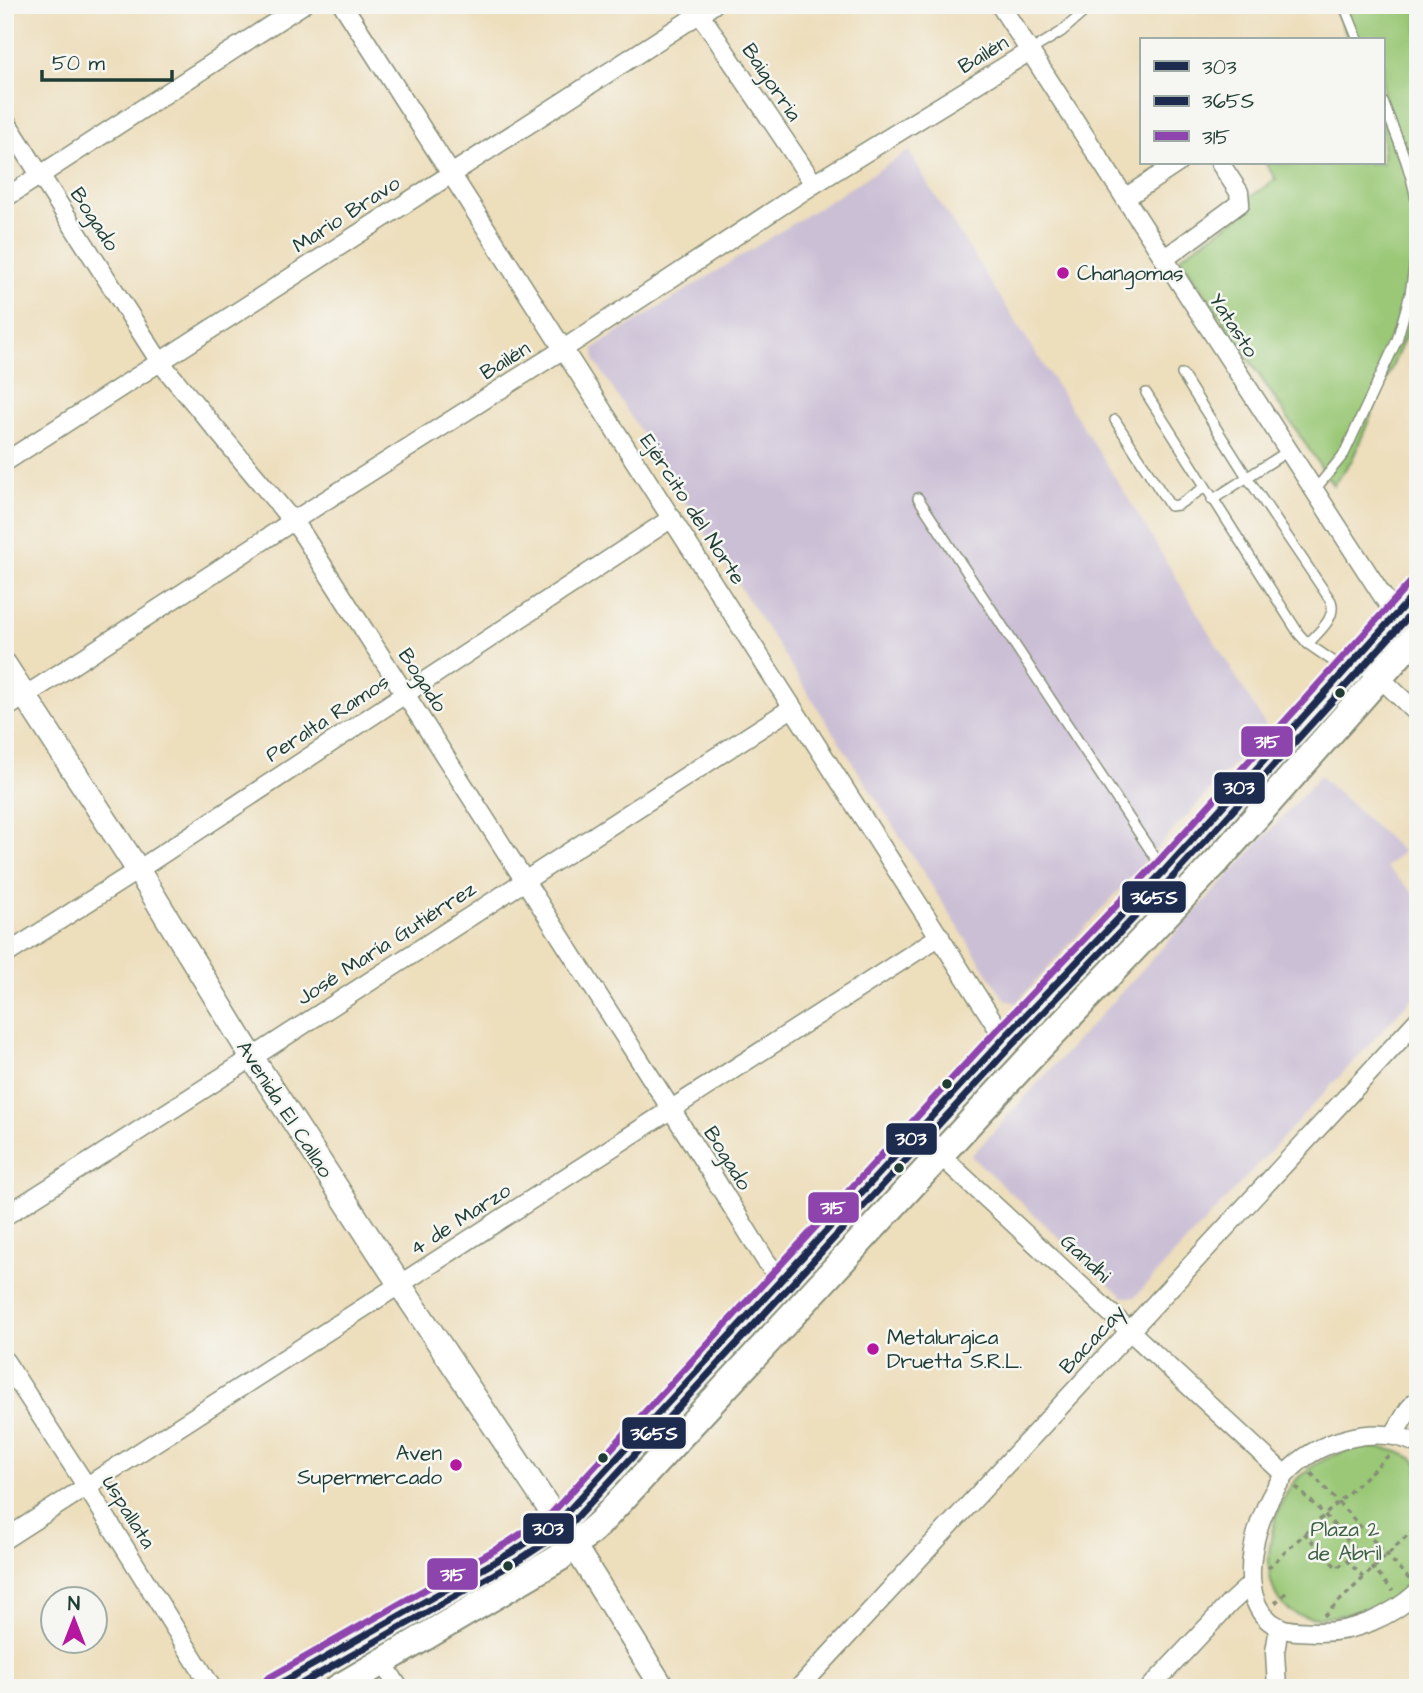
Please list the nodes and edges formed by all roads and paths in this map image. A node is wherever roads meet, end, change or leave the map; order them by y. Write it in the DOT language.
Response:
graph roads {
  1 [pos="302,5"];
  2 [pos="343,5"];
  3 [pos="1000,5"];
  4 [pos="1091,5"];
  5 [pos="1344,5"];
  6 [pos="702,8"];
  7 [pos="1357,38"];
  8 [pos="1030,51"];
  9 [pos="1384,104"];
  10 [pos="5,120"];
  11 [pos="1176,164"];
  12 [pos="1221,164"];
  13 [pos="450,174"];
  14 [pos="39,175"];
  15 [pos="814,184"];
  16 [pos="5,198"];
  17 [pos="1125,198"];
  18 [pos="1418,214"];
  19 [pos="1418,240"];
  20 [pos="1164,259"];
  21 [pos="562,350"];
  22 [pos="160,362"];
  23 [pos="1182,374"];
  24 [pos="1146,393"];
  25 [pos="1115,420"];
  26 [pos="1288,451"];
  27 [pos="5,462"];
  28 [pos="1247,477"];
  29 [pos="1205,488"];
  30 [pos="1314,491"];
  31 [pos="918,498"];
  32 [pos="1212,500"];
  33 [pos="672,518"];
  34 [pos="293,521"];
  35 [pos="1418,590"];
  36 [pos="1395,615"];
  37 [pos="1418,634"];
  38 [pos="1308,644"];
  39 [pos="1353,664"];
  40 [pos="5,665"];
  41 [pos="1378,677"];
  42 [pos="405,694"];
  43 [pos="26,696"];
  44 [pos="792,708"];
  45 [pos="5,709"];
  46 [pos="1418,714"];
  47 [pos="138,870"];
  48 [pos="1164,871"];
  49 [pos="523,880"];
  50 [pos="1187,892"];
  51 [pos="940,936"];
  52 [pos="5,955"];
  53 [pos="1418,1020"];
  54 [pos="1004,1038"];
  55 [pos="253,1059"];
  56 [pos="671,1109"];
  57 [pos="920,1130"];
  58 [pos="940,1155"];
  59 [pos="5,1216"];
  60 [pos="781,1280"];
  61 [pos="400,1285"];
  62 [pos="1131,1331"];
  63 [pos="5,1361"];
  64 [pos="1418,1399"];
  65 [pos="1406,1439"];
  66 [pos="1300,1461"];
  67 [pos="1285,1475"];
  68 [pos="87,1487"];
  69 [pos="1337,1502"];
  70 [pos="1324,1514"];
  71 [pos="558,1522"];
  72 [pos="1418,1525"];
  73 [pos="1304,1533"];
  74 [pos="5,1539"];
  75 [pos="575,1547"];
  76 [pos="1388,1556"];
  77 [pos="1374,1569"];
  78 [pos="1364,1578"];
  79 [pos="1251,1584"];
  80 [pos="1412,1597"];
  81 [pos="1279,1628"];
  82 [pos="1307,1632"];
  83 [pos="383,1663"];
  84 [pos="212,1688"];
  85 [pos="272,1688"];
  86 [pos="338,1688"];
  87 [pos="399,1688"];
  88 [pos="663,1688"];
  89 [pos="799,1688"];
  90 [pos="1150,1688"];
  91 [pos="1277,1688"];
  1 -- 14 [label="street"];
  2 -- 13 [label="street, Ejército del Norte"];
  3 -- 8 [label="street, Yatasto"];
  4 -- 8 [label="lane"];
  5 -- 7 [label="lane"];
  6 -- 13 [label="street, Mario Bravo"];
  6 -- 15 [label="street, Baigorria"];
  8 -- 15 [label="street, Bailén"];
  8 -- 17 [label="street, Yatasto"];
  9 -- 18 [label="lane"];
  10 -- 14 [label="street, Bogado"];
  11 -- 17 [label="street"];
  12 -- 20 [label="street"];
  13 -- 21 [label="street, Ejército del Norte"];
  13 -- 22 [label="street, Mario Bravo"];
  14 -- 16 [label="street"];
  14 -- 22 [label="street, Bogado"];
  15 -- 21 [label="street, Bailén"];
  17 -- 20 [label="street, Yatasto"];
  19 -- 30 [label="lane"];
  20 -- 26 [label="street, Yatasto"];
  21 -- 33 [label="street, Ejército del Norte"];
  21 -- 34 [label="street, Bailén"];
  22 -- 27 [label="street, Mario Bravo"];
  22 -- 34 [label="street, Bogado"];
  23 -- 28 [label="lane"];
  24 -- 29 [label="lane"];
  25 -- 29 [label="lane"];
  26 -- 28 [label="lane"];
  26 -- 30 [label="street, Yatasto"];
  28 -- 32 [label="lane"];
  28 -- 38 [label="lane"];
  29 -- 32 [label="lane"];
  30 -- 36 [label="street, Yatasto"];
  31 -- 48 [label="lane"];
  32 -- 38 [label="lane"];
  33 -- 42 [label="street, Peralta Ramos"];
  33 -- 44 [label="street, Ejército del Norte"];
  34 -- 42 [label="street, Bogado"];
  34 -- 43 [label="street, Bailén"];
  35 -- 36 [label="main road"];
  36 -- 39 [label="main road"];
  36 -- 41 [label="street"];
  37 -- 41 [label="main road"];
  38 -- 39 [label="lane"];
  39 -- 41 [label="street"];
  39 -- 48 [label="main road"];
  40 -- 43 [label="street, Avenida El Callao"];
  41 -- 46 [label="street"];
  41 -- 50 [label="main road"];
  42 -- 47 [label="street, Peralta Ramos"];
  42 -- 49 [label="street, Bogado"];
  43 -- 45 [label="street, Bailén"];
  43 -- 47 [label="street, Avenida El Callao"];
  44 -- 49 [label="street, José María Gutiérrez"];
  44 -- 51 [label="street, Ejército del Norte"];
  47 -- 52 [label="street, Peralta Ramos"];
  47 -- 55 [label="street, Avenida El Callao"];
  48 -- 50 [label="lane"];
  48 -- 54 [label="main road"];
  49 -- 55 [label="street, José María Gutiérrez"];
  49 -- 56 [label="street, Bogado"];
  50 -- 58 [label="main road"];
  51 -- 54 [label="street, Ejército del Norte"];
  51 -- 56 [label="street, 4 de Marzo"];
  53 -- 62 [label="street, Bacacay"];
  54 -- 57 [label="main road"];
  55 -- 59 [label="street, José María Gutiérrez"];
  55 -- 61 [label="street, Avenida El Callao"];
  56 -- 60 [label="street, Bogado"];
  56 -- 61 [label="street, 4 de Marzo"];
  57 -- 58 [label="street, Gandhi"];
  57 -- 60 [label="main road"];
  58 -- 62 [label="street, Gandhi"];
  58 -- 75 [label="main road"];
  60 -- 71 [label="main road"];
  61 -- 68 [label="street, 4 de Marzo"];
  61 -- 71 [label="street, Avenida El Callao"];
  62 -- 67 [label="street, Gandhi"];
  62 -- 89 [label="street, Bacacay"];
  63 -- 68 [label="street, Uspallata"];
  64 -- 65 [label="street"];
  65 -- 66 [label="street"];
  65 -- 69 [label="path"];
  66 -- 67 [label="street"];
  66 -- 69 [label="path"];
  67 -- 70 [label="path"];
  67 -- 79 [label="street"];
  68 -- 74 [label="street, 4 de Marzo"];
  68 -- 84 [label="street, Uspallata"];
  69 -- 70 [label="path"];
  69 -- 76 [label="path"];
  70 -- 73 [label="path"];
  70 -- 77 [label="path"];
  71 -- 75 [label="street, Avenida El Callao"];
  71 -- 85 [label="main road"];
  72 -- 76 [label="path"];
  73 -- 78 [label="path"];
  73 -- 79 [label="path"];
  75 -- 83 [label="main road"];
  75 -- 88 [label="street, Avenida El Callao"];
  76 -- 77 [label="path"];
  76 -- 80 [label="path"];
  77 -- 78 [label="path"];
  77 -- 80 [label="path"];
  78 -- 82 [label="path"];
  79 -- 81 [label="street"];
  79 -- 90 [label="street"];
  80 -- 82 [label="street"];
  81 -- 82 [label="street"];
  81 -- 91 [label="street"];
  83 -- 86 [label="main road"];
  83 -- 87 [label="street"];
}
